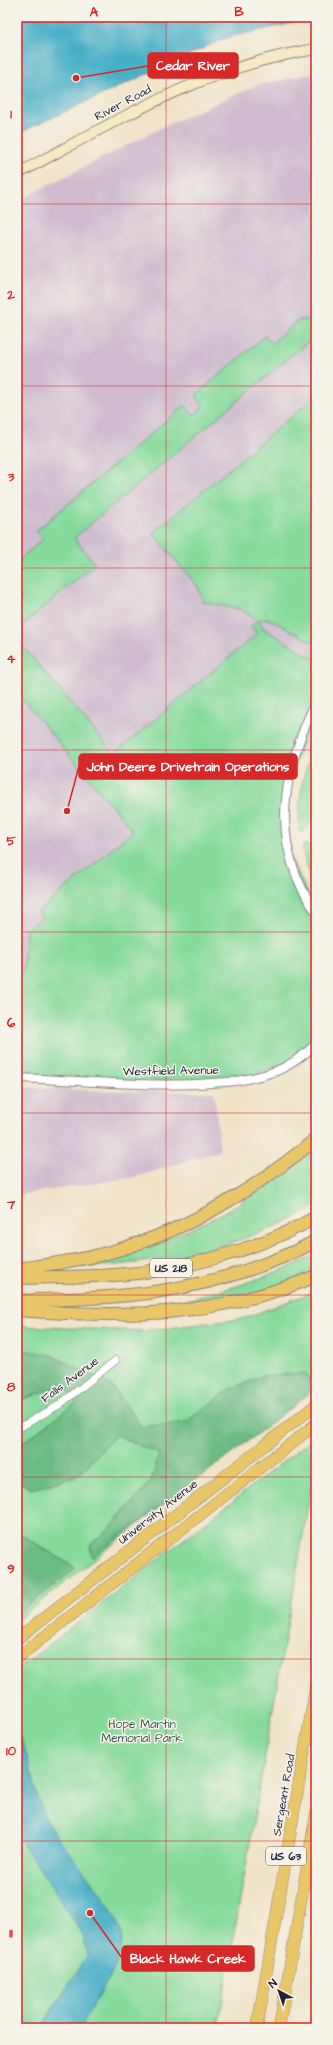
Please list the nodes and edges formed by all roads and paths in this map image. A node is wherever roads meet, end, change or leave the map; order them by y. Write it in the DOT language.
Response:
graph roads {
  1 [pos="316,49"];
  2 [pos="17,174"];
  3 [pos="316,701"];
  4 [pos="316,912"];
  5 [pos="316,1044"];
  6 [pos="17,1078"];
  7 [pos="316,1140"];
  8 [pos="316,1217"];
  9 [pos="316,1241"];
  10 [pos="17,1269"];
  11 [pos="316,1276"];
  12 [pos="17,1278"];
  13 [pos="17,1301"];
  14 [pos="17,1310"];
  15 [pos="116,1360"];
  16 [pos="316,1405"];
  17 [pos="316,1424"];
  18 [pos="17,1429"];
  19 [pos="17,1639"];
  20 [pos="17,1658"];
  21 [pos="316,1684"];
  22 [pos="316,1814"];
  23 [pos="257,2028"];
  24 [pos="280,2028"];
  1 -- 2 [label="main road, River Road"];
  3 -- 4 [label="street"];
  5 -- 6 [label="street, Westfield Avenue"];
  7 -- 10 [label="highway"];
  8 -- 12 [label="highway, US 218"];
  9 -- 13 [label="highway, US 218"];
  11 -- 14 [label="highway"];
  15 -- 18 [label="street, Falls Avenue"];
  16 -- 19 [label="main road, University Avenue"];
  17 -- 20 [label="main road"];
  21 -- 23 [label="main road, Sergeant Road / US 63"];
  22 -- 24 [label="main road, US 63"];
}
